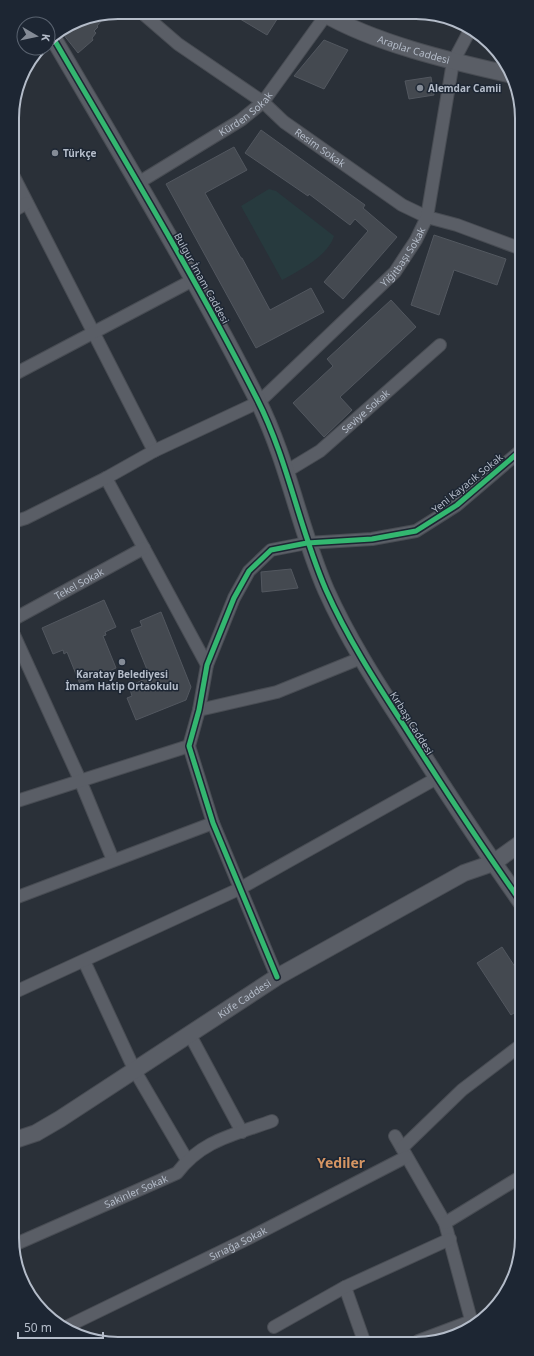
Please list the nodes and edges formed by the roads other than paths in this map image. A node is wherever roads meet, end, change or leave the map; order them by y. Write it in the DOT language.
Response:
graph roads {
  1 [pos="148,19"];
  2 [pos="321,19"];
  3 [pos="335,19"];
  4 [pos="468,34"];
  5 [pos="56,43"];
  6 [pos="453,62"];
  7 [pos="505,73"];
  8 [pos="263,102"];
  9 [pos="138,183"];
  10 [pos="19,187"];
  11 [pos="27,203"];
  12 [pos="19,207"];
  13 [pos="427,217"];
  14 [pos="515,247"];
  15 [pos="193,280"];
  16 [pos="93,332"];
  17 [pos="440,345"];
  18 [pos="19,372"];
  19 [pos="259,402"];
  20 [pos="154,452"];
  21 [pos="515,456"];
  22 [pos="287,471"];
  23 [pos="106,478"];
  24 [pos="19,520"];
  25 [pos="307,543"];
  26 [pos="144,548"];
  27 [pos="19,616"];
  28 [pos="19,646"];
  29 [pos="361,658"];
  30 [pos="207,665"];
  31 [pos="199,710"];
  32 [pos="189,746"];
  33 [pos="437,778"];
  34 [pos="80,780"];
  35 [pos="19,800"];
  36 [pos="213,823"];
  37 [pos="515,847"];
  38 [pos="113,860"];
  39 [pos="493,863"];
  40 [pos="239,889"];
  41 [pos="515,894"];
  42 [pos="19,896"];
  43 [pos="84,961"];
  44 [pos="277,977"];
  45 [pos="19,990"];
  46 [pos="190,1035"];
  47 [pos="515,1050"];
  48 [pos="135,1071"];
  49 [pos="272,1121"];
  50 [pos="242,1132"];
  51 [pos="395,1136"];
  52 [pos="19,1139"];
  53 [pos="404,1153"];
  54 [pos="187,1160"];
  55 [pos="515,1180"];
  56 [pos="445,1223"];
  57 [pos="450,1239"];
  58 [pos="19,1243"];
  59 [pos="345,1287"];
  60 [pos="471,1320"];
  61 [pos="71,1325"];
  62 [pos="274,1327"];
  63 [pos="363,1337"];
  1 -- 8 [label="street, Resim Sokak"];
  2 -- 8 [label="street, Kürden Sokak"];
  3 -- 6 [label="street, Araplar Caddesi"];
  4 -- 6 [label="street, Yiğitbaşı Sokak"];
  5 -- 9 [label="street, Bulgur İmam Caddesi"];
  6 -- 7 [label="street, Araplar Caddesi"];
  6 -- 13 [label="street, Yiğitbaşı Sokak"];
  8 -- 9 [label="street, Kürden Sokak"];
  8 -- 13 [label="street, Resim Sokak"];
  9 -- 15 [label="street, Bulgur İmam Caddesi"];
  10 -- 11 [label="street"];
  11 -- 12 [label="street"];
  11 -- 16 [label="street"];
  13 -- 14 [label="street, Resim Sokak"];
  13 -- 19 [label="street, Yiğitbaşı Sokak"];
  15 -- 16 [label="street"];
  15 -- 19 [label="street, Bulgur İmam Caddesi"];
  16 -- 18 [label="street"];
  16 -- 20 [label="street"];
  17 -- 22 [label="street, Seviye Sokak"];
  19 -- 20 [label="street, Yiğitbaşı Sokak"];
  19 -- 22 [label="street, Bulgur İmam Caddesi"];
  20 -- 23 [label="street, Yiğitbaşı Sokak"];
  21 -- 25 [label="street, Yeni Kayacık Sokak"];
  22 -- 25 [label="street, Bulgur İmam Caddesi"];
  23 -- 24 [label="street, Yiğitbaşı Sokak"];
  23 -- 26 [label="street"];
  25 -- 29 [label="street, Kırbaşı Caddesi"];
  25 -- 30 [label="street, Yeni Kayacık Sokak"];
  26 -- 27 [label="street, Tekel Sokak"];
  26 -- 30 [label="street"];
  28 -- 34 [label="street"];
  29 -- 31 [label="street"];
  29 -- 33 [label="street, Kırbaşı Caddesi"];
  30 -- 31 [label="street, Yeni Kayacık Sokak"];
  31 -- 32 [label="street, Yeni Kayacık Sokak"];
  32 -- 34 [label="street"];
  32 -- 36 [label="street"];
  33 -- 39 [label="street, Kırbaşı Caddesi"];
  33 -- 40 [label="street"];
  34 -- 35 [label="street"];
  34 -- 38 [label="street"];
  36 -- 38 [label="street"];
  36 -- 40 [label="street"];
  37 -- 39 [label="street, Küfe Caddesi"];
  38 -- 42 [label="street"];
  39 -- 41 [label="street, Kırbaşı Caddesi"];
  39 -- 44 [label="street, Küfe Caddesi"];
  40 -- 43 [label="street"];
  40 -- 44 [label="street"];
  43 -- 45 [label="street"];
  43 -- 48 [label="street"];
  44 -- 46 [label="street, Küfe Caddesi"];
  46 -- 48 [label="street, Küfe Caddesi"];
  46 -- 50 [label="street"];
  47 -- 53 [label="street, Sırıağa Sokak"];
  48 -- 52 [label="street, Küfe Caddesi"];
  48 -- 54 [label="street"];
  49 -- 50 [label="street, Sakinler Sokak"];
  50 -- 54 [label="street, Sakinler Sokak"];
  51 -- 53 [label="street"];
  53 -- 56 [label="street"];
  53 -- 61 [label="street, Sırıağa Sokak"];
  54 -- 58 [label="street, Sakinler Sokak"];
  55 -- 56 [label="street"];
  56 -- 57 [label="street"];
  57 -- 59 [label="street"];
  57 -- 60 [label="street"];
  59 -- 62 [label="street"];
  59 -- 63 [label="street"];
}
